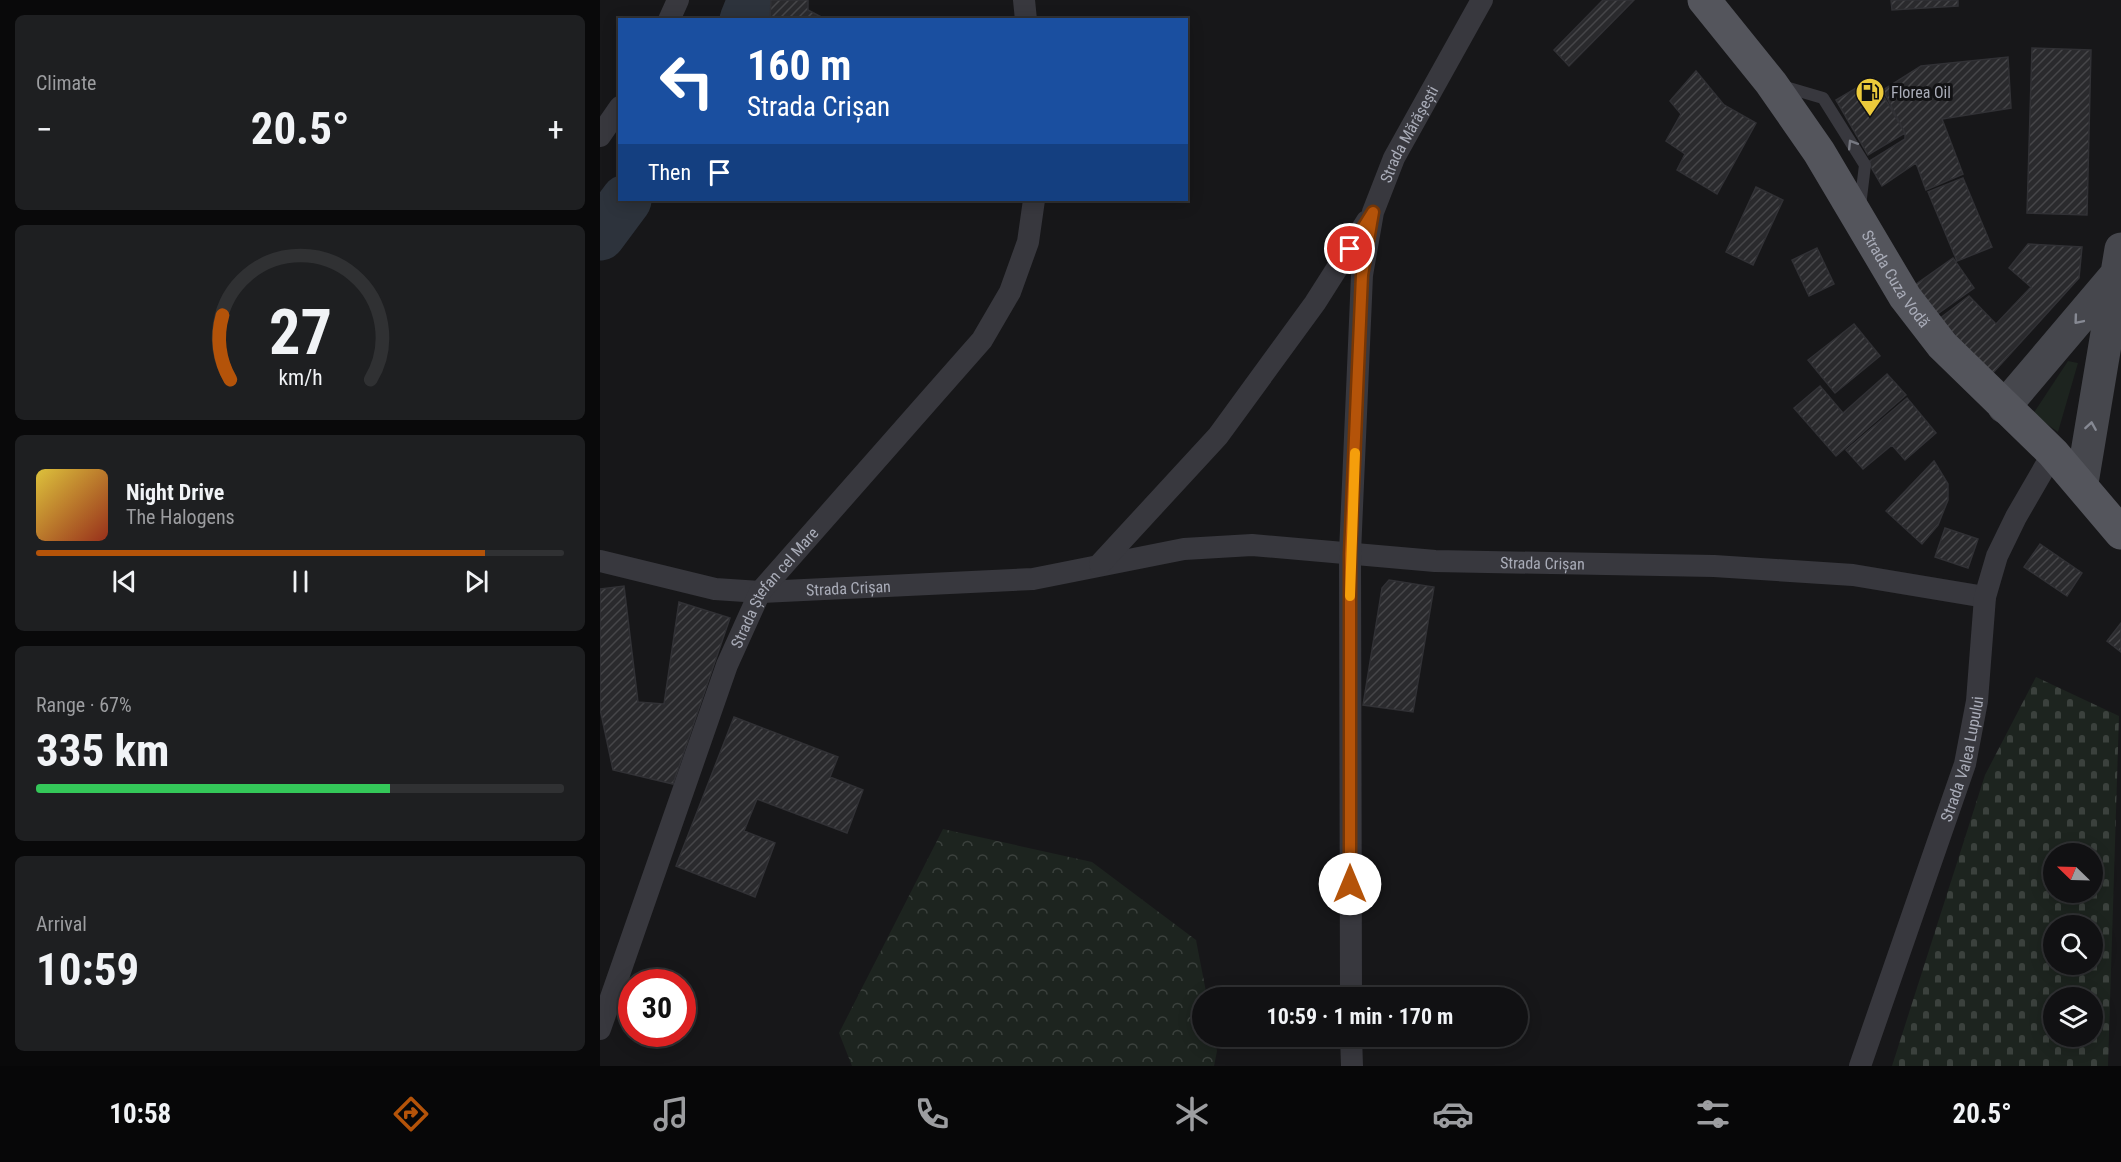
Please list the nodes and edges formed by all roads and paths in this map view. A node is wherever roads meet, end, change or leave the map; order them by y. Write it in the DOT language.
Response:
graph roads {
  1 [pos="678,0"];
  2 [pos="1024,0"];
  3 [pos="1482,0"];
  4 [pos="1704,0"];
  5 [pos="670,18"];
  6 [pos="1026,18"];
  7 [pos="618,110"];
  8 [pos="600,135"];
  9 [pos="1034,201"];
  10 [pos="1373,212"];
  11 [pos="2118,262"];
  12 [pos="2004,407"];
  13 [pos="2054,453"];
  14 [pos="2082,483"];
  15 [pos="2121,533"];
  16 [pos="1350,554"];
  17 [pos="600,561"];
  18 [pos="1100,564"];
  19 [pos="760,592"];
  20 [pos="1985,597"];
  21 [pos="1351,987"];
  22 [pos="600,1029"];
  23 [pos="1352,1047"];
  24 [pos="1352,1066"];
  25 [pos="1860,1066"];
  1 -- 5 [label="street"];
  2 -- 6 [label="street"];
  3 -- 10 [label="street, Strada Mărășești"];
  4 -- 12 [label="main road, Strada Cuza Vodă"];
  7 -- 8 [label="street"];
  9 -- 19 [label="street, Strada Ștefan cel Mare"];
  10 -- 16 [label="street, Strada Mărășești"];
  10 -- 18 [label="street, Strada Crișan"];
  11 -- 12 [label="main road, one-way"];
  14 -- 11 [label="main road, one-way"];
  12 -- 13 [label="main road, Strada Cuza Vodă"];
  13 -- 14 [label="main road, Strada Cuza Vodă"];
  13 -- 20 [label="street, Strada Valea Lupului"];
  14 -- 15 [label="main road, Strada Cuza Vodă"];
  16 -- 18 [label="street, Strada Crișan"];
  16 -- 20 [label="street, Strada Crișan"];
  16 -- 21 [label="street, Strada Mărășești"];
  17 -- 19 [label="street, Strada Crișan"];
  18 -- 19 [label="street, Strada Crișan"];
  19 -- 22 [label="street, Strada Ștefan cel Mare"];
  20 -- 25 [label="street, Strada Valea Lupului"];
  23 -- 24 [label="street"];
}
